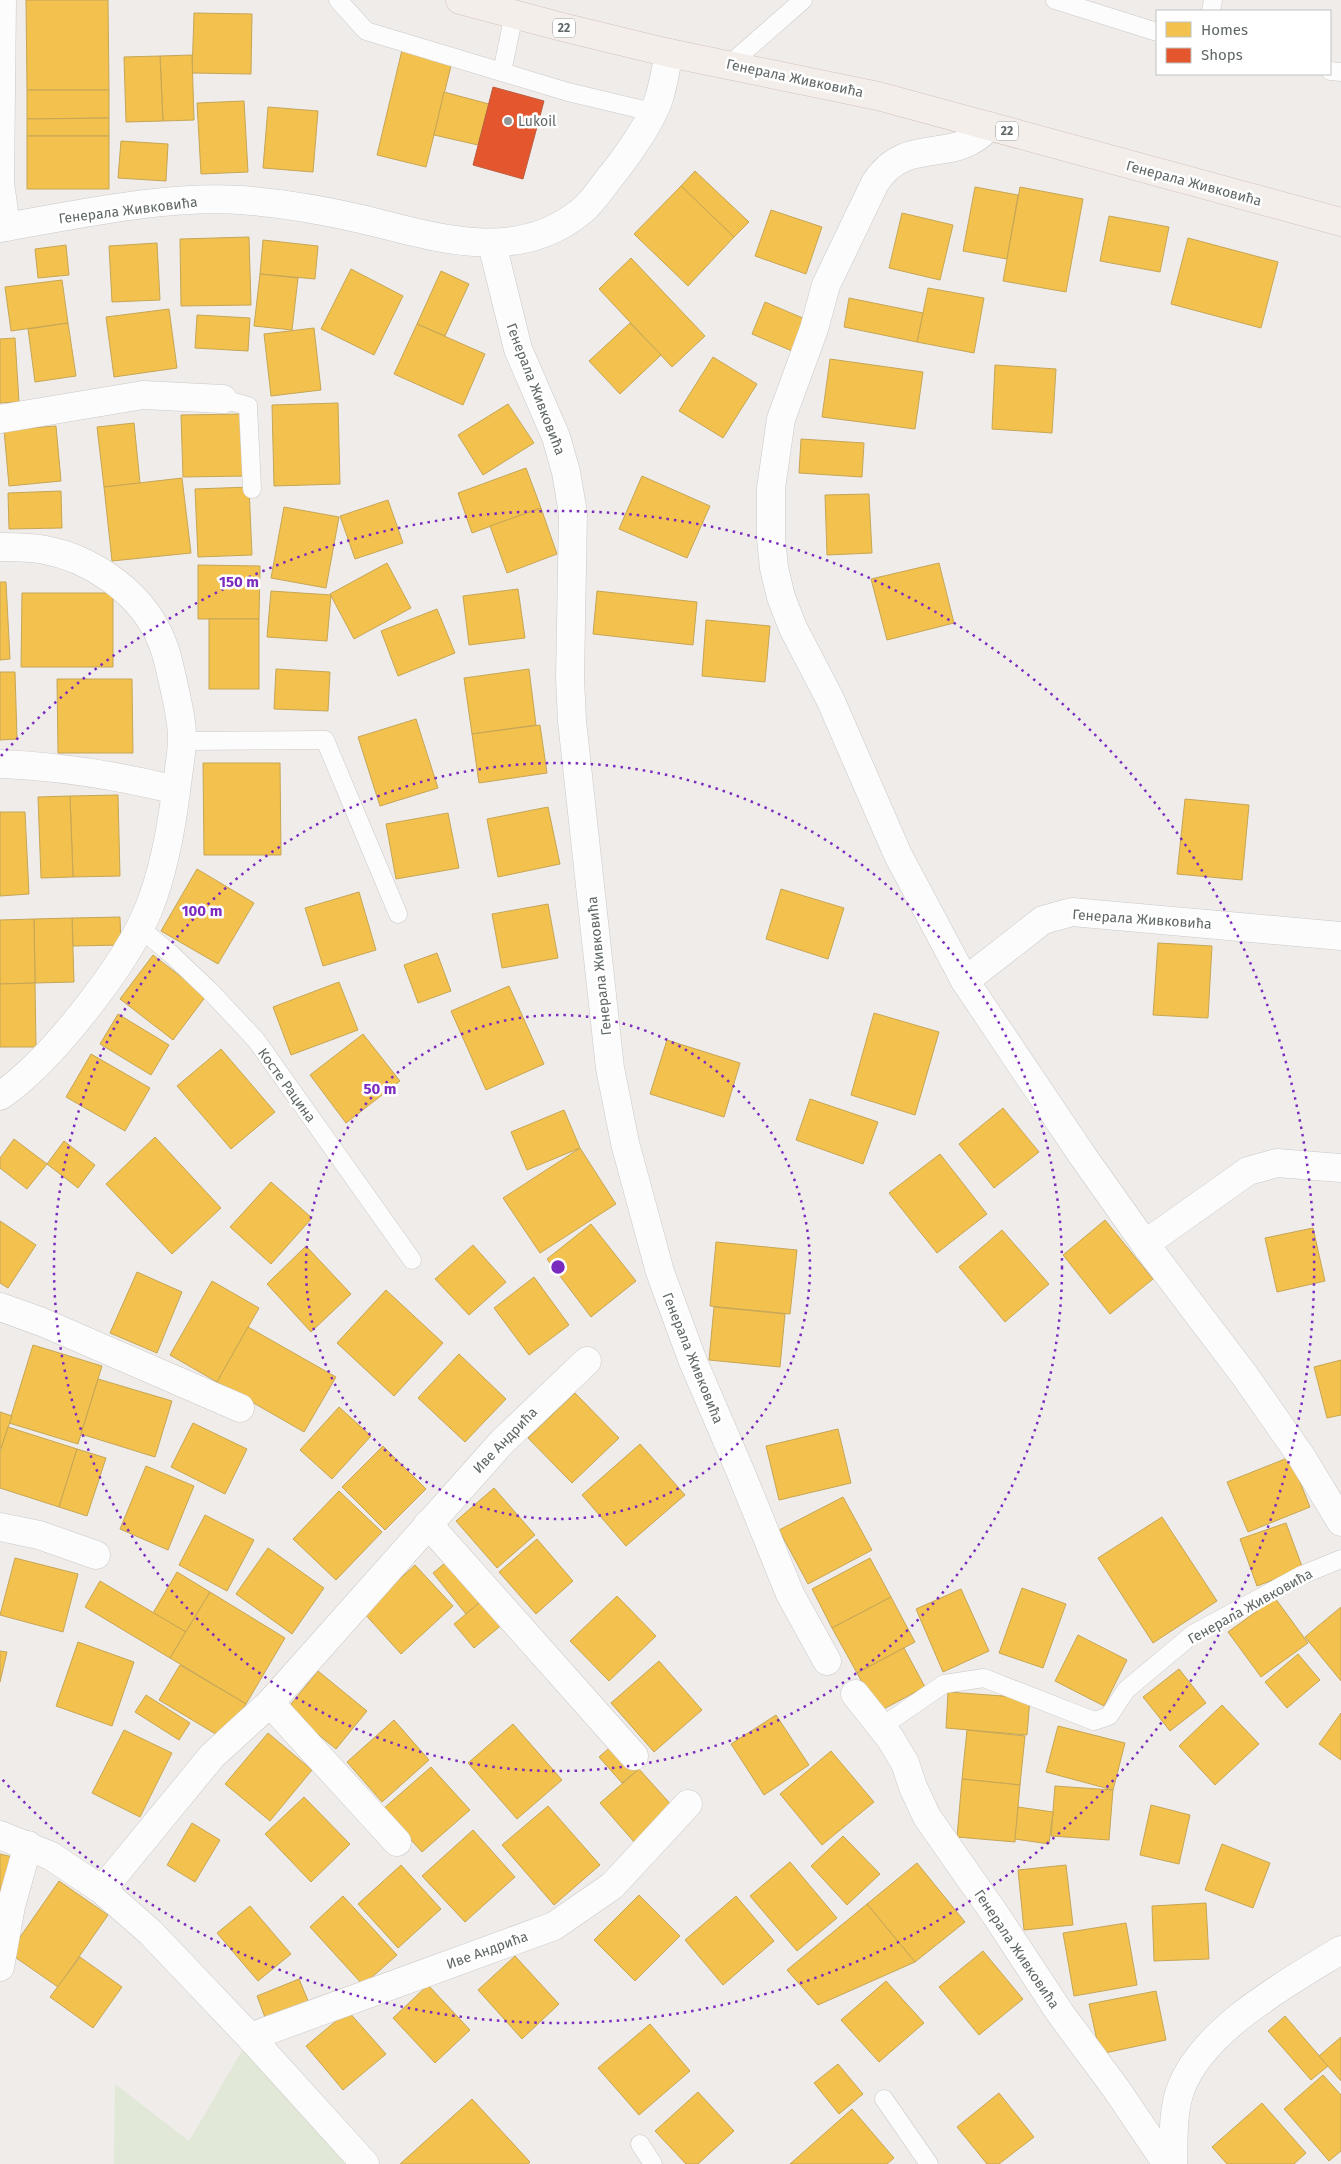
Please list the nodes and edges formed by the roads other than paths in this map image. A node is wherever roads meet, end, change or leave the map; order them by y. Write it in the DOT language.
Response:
graph roads {
  1 [pos="2,0"];
  2 [pos="338,0"];
  3 [pos="460,0"];
  4 [pos="803,0"];
  5 [pos="1055,0"];
  6 [pos="514,14"];
  7 [pos="1156,32"];
  8 [pos="669,53"];
  9 [pos="730,64"];
  10 [pos="502,72"];
  11 [pos="652,112"];
  12 [pos="989,126"];
  13 [pos="1341,222"];
  14 [pos="3,227"];
  15 [pos="492,244"];
  16 [pos="223,399"];
  17 [pos="0,419"];
  18 [pos="252,489"];
  19 [pos="0,547"];
  20 [pos="182,740"];
  21 [pos="0,764"];
  22 [pos="176,790"];
  23 [pos="398,914"];
  24 [pos="140,928"];
  25 [pos="1341,936"];
  26 [pos="965,980"];
  27 [pos="0,1096"];
  28 [pos="1341,1168"];
  29 [pos="1145,1244"];
  30 [pos="412,1260"];
  31 [pos="0,1307"];
  32 [pos="587,1361"];
  33 [pos="240,1408"];
  34 [pos="1341,1522"];
  35 [pos="428,1524"];
  36 [pos="0,1527"];
  37 [pos="96,1555"];
  38 [pos="1341,1559"];
  39 [pos="828,1661"];
  40 [pos="855,1694"];
  41 [pos="270,1704"];
  42 [pos="881,1727"];
  43 [pos="634,1756"];
  44 [pos="688,1804"];
  45 [pos="0,1835"];
  46 [pos="397,1842"];
  47 [pos="28,1845"];
  48 [pos="102,1890"];
  49 [pos="1341,1950"];
  50 [pos="0,1967"];
  51 [pos="250,2037"];
  52 [pos="884,2099"];
  53 [pos="640,2144"];
  54 [pos="365,2164"];
  55 [pos="653,2164"];
  56 [pos="930,2164"];
  57 [pos="1167,2164"];
  58 [pos="1172,2164"];
  1 -- 14 [label="street"];
  2 -- 10 [label="lane"];
  3 -- 6 [label="main road, 22"];
  4 -- 9 [label="lane"];
  5 -- 7 [label="lane"];
  6 -- 8 [label="main road, 22"];
  6 -- 10 [label="lane"];
  8 -- 9 [label="main road, Генерала Живковића / 22"];
  8 -- 11 [label="street, Генерала Живковића"];
  9 -- 12 [label="main road, Генерала Живковића / 22"];
  10 -- 11 [label="lane"];
  11 -- 15 [label="street, Генерала Живковића"];
  12 -- 13 [label="main road, Генерала Живковића / 22"];
  12 -- 26 [label="street"];
  14 -- 15 [label="street, Генерала Живковића"];
  15 -- 39 [label="street, Генерала Живковића"];
  16 -- 17 [label="street"];
  16 -- 18 [label="lane"];
  19 -- 20 [label="street"];
  20 -- 22 [label="street"];
  20 -- 23 [label="lane"];
  21 -- 22 [label="street"];
  22 -- 24 [label="street"];
  24 -- 27 [label="street"];
  24 -- 30 [label="lane, Косте Рацина"];
  25 -- 26 [label="street, Генерала Живковића"];
  26 -- 29 [label="street"];
  28 -- 29 [label="street"];
  29 -- 34 [label="street"];
  31 -- 33 [label="street"];
  32 -- 35 [label="street, Иве Андрића"];
  35 -- 41 [label="street, Иве Андрића"];
  35 -- 43 [label="street"];
  36 -- 37 [label="street"];
  38 -- 42 [label="lane, Генерала Живковића"];
  40 -- 42 [label="street, Генерала Живковића"];
  41 -- 46 [label="street"];
  41 -- 48 [label="street, Иве Андрића"];
  42 -- 57 [label="street, Генерала Живковића"];
  44 -- 51 [label="street, Иве Андрића"];
  45 -- 47 [label="street"];
  47 -- 48 [label="street"];
  47 -- 50 [label="street"];
  48 -- 51 [label="street"];
  49 -- 58 [label="street"];
  51 -- 54 [label="street"];
  52 -- 56 [label="lane"];
  53 -- 55 [label="lane"];
}
